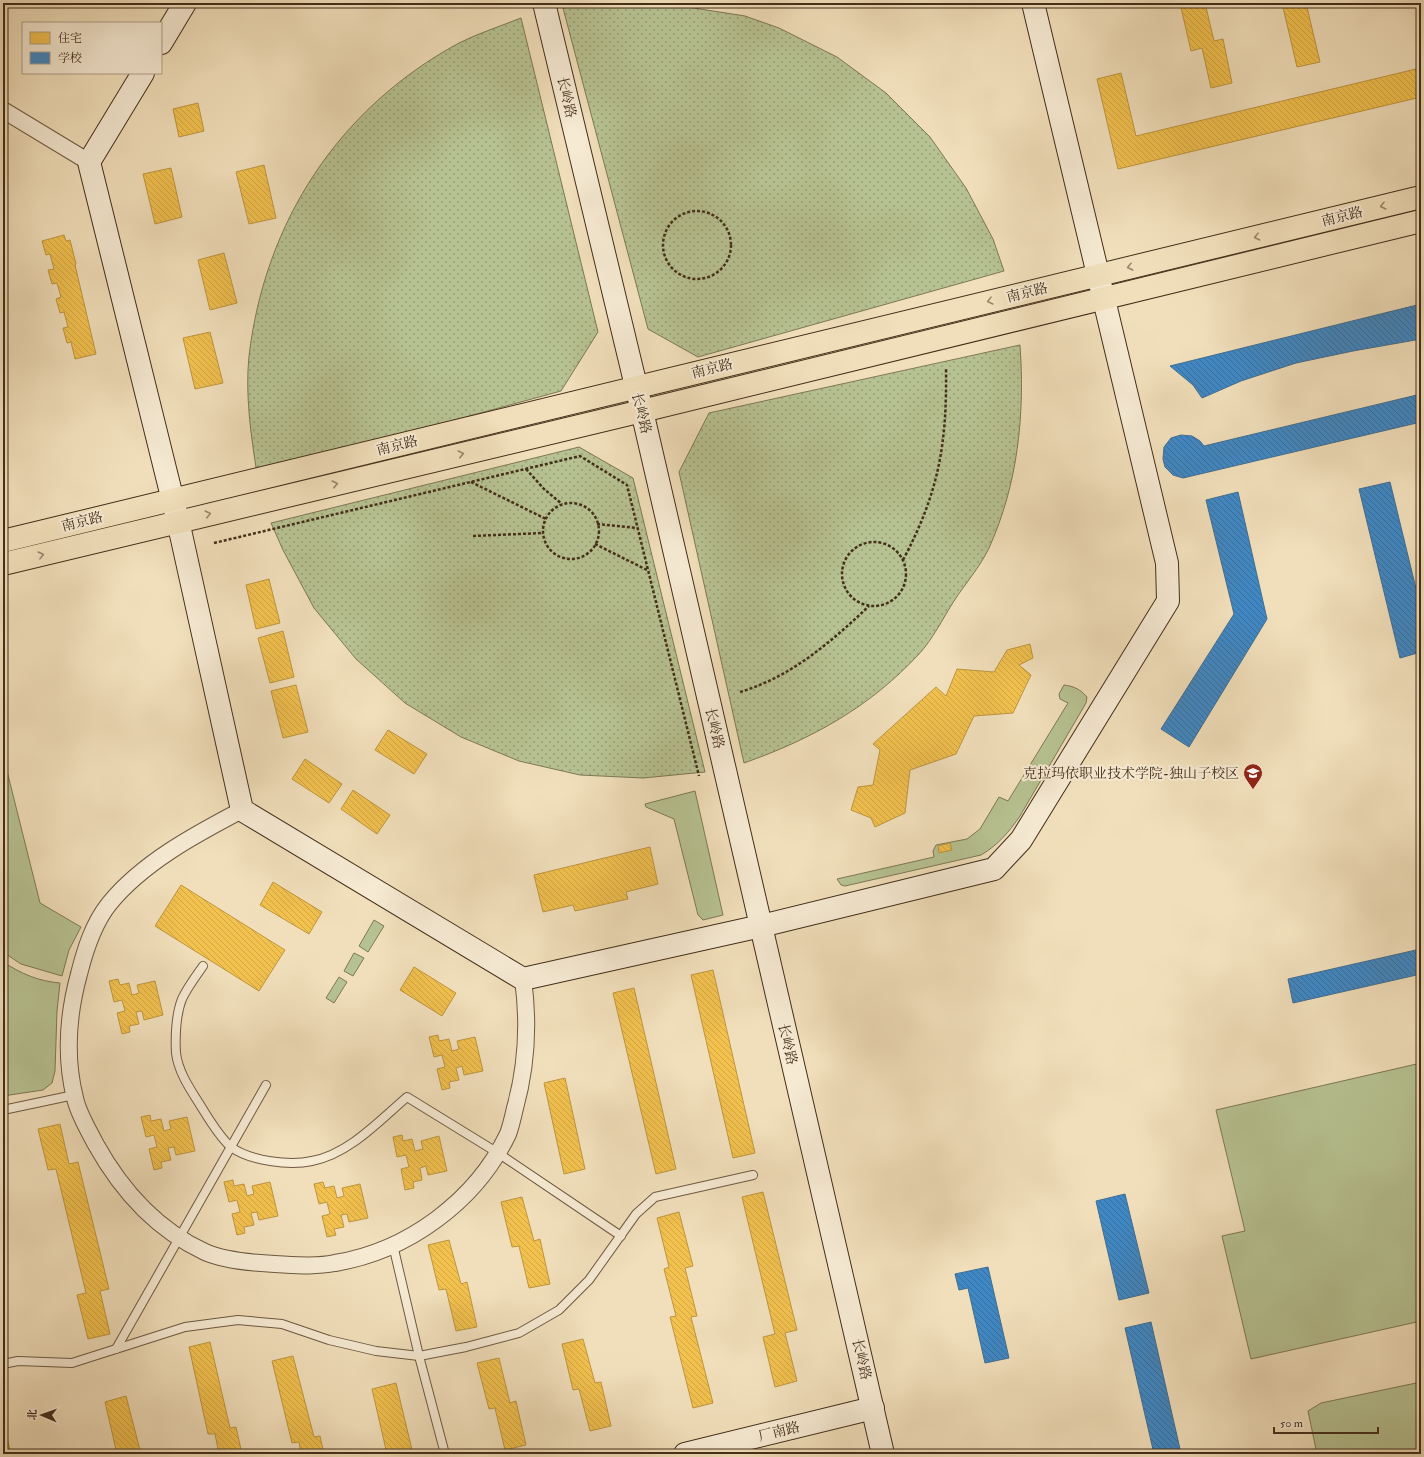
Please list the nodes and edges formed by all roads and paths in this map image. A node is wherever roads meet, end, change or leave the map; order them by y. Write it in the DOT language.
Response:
graph roads {
  1 [pos="185,3"];
  2 [pos="544,3"];
  3 [pos="1033,3"];
  4 [pos="162,41"];
  5 [pos="142,74"];
  6 [pos="3,110"];
  7 [pos="90,162"];
  8 [pos="1421,197"];
  9 [pos="1421,221"];
  10 [pos="1098,275"];
  11 [pos="697,279"];
  12 [pos="1104,298"];
  13 [pos="946,368"];
  14 [pos="636,386"];
  15 [pos="642,412"];
  16 [pos="526,469"];
  17 [pos="472,482"];
  18 [pos="172,499"];
  19 [pos="562,505"];
  20 [pos="546,519"];
  21 [pos="178,522"];
  22 [pos="597,524"];
  23 [pos="637,528"];
  24 [pos="543,533"];
  25 [pos="473,536"];
  26 [pos="3,541"];
  27 [pos="214,543"];
  28 [pos="595,544"];
  29 [pos="903,560"];
  30 [pos="3,564"];
  31 [pos="647,570"];
  32 [pos="869,606"];
  33 [pos="740,692"];
  34 [pos="699,776"];
  35 [pos="242,810"];
  36 [pos="761,926"];
  37 [pos="203,966"];
  38 [pos="523,979"];
  39 [pos="266,1085"];
  40 [pos="74,1095"];
  41 [pos="3,1110"];
  42 [pos="231,1147"];
  43 [pos="498,1153"];
  44 [pos="753,1175"];
  45 [pos="621,1236"];
  46 [pos="179,1238"];
  47 [pos="393,1245"];
  48 [pos="116,1349"];
  49 [pos="419,1356"];
  50 [pos="3,1364"];
  51 [pos="873,1408"];
  52 [pos="445,1454"];
  53 [pos="685,1454"];
  54 [pos="883,1454"];
  1 -- 4 [label="street"];
  2 -- 14 [label="street, 长岭路"];
  3 -- 10 [label="street"];
  5 -- 7 [label="street"];
  6 -- 7 [label="street"];
  7 -- 18 [label="street"];
  8 -- 10 [label="main road, 南京路, one-way"];
  9 -- 12 [label="main road, 南京路"];
  10 -- 12 [label="street"];
  10 -- 14 [label="main road, 南京路, one-way"];
  11 -- 11 [label="path"];
  12 -- 15 [label="main road, 南京路"];
  12 -- 36 [label="street"];
  13 -- 29 [label="path"];
  14 -- 15 [label="street, 长岭路"];
  14 -- 18 [label="main road, 南京路"];
  21 -- 15 [label="main road, 南京路, one-way"];
  15 -- 36 [label="street, 长岭路"];
  16 -- 17 [label="path"];
  16 -- 19 [label="path"];
  16 -- 23 [label="path"];
  17 -- 20 [label="path"];
  17 -- 27 [label="path"];
  18 -- 21 [label="street"];
  18 -- 26 [label="main road, 南京路"];
  19 -- 20 [label="path"];
  19 -- 22 [label="path"];
  20 -- 24 [label="path"];
  30 -- 21 [label="main road, 南京路, one-way"];
  21 -- 35 [label="street"];
  22 -- 23 [label="path"];
  22 -- 28 [label="path"];
  23 -- 31 [label="path"];
  24 -- 25 [label="path"];
  24 -- 28 [label="path"];
  28 -- 31 [label="path"];
  29 -- 32 [label="path"];
  29 -- 32 [label="path"];
  31 -- 34 [label="path"];
  32 -- 33 [label="path"];
  35 -- 38 [label="street"];
  35 -- 40 [label="street"];
  36 -- 38 [label="street"];
  36 -- 51 [label="street, 长岭路"];
  37 -- 42 [label="lane"];
  38 -- 43 [label="street"];
  39 -- 42 [label="lane"];
  40 -- 41 [label="lane"];
  40 -- 46 [label="street"];
  42 -- 43 [label="lane"];
  42 -- 46 [label="lane"];
  43 -- 45 [label="lane"];
  43 -- 47 [label="street"];
  44 -- 45 [label="lane"];
  45 -- 49 [label="lane"];
  46 -- 47 [label="street"];
  46 -- 48 [label="lane"];
  47 -- 49 [label="lane"];
  48 -- 49 [label="lane"];
  48 -- 50 [label="lane"];
  49 -- 52 [label="lane"];
  51 -- 53 [label="street, 厂南路"];
  51 -- 54 [label="street, 长岭路"];
}
